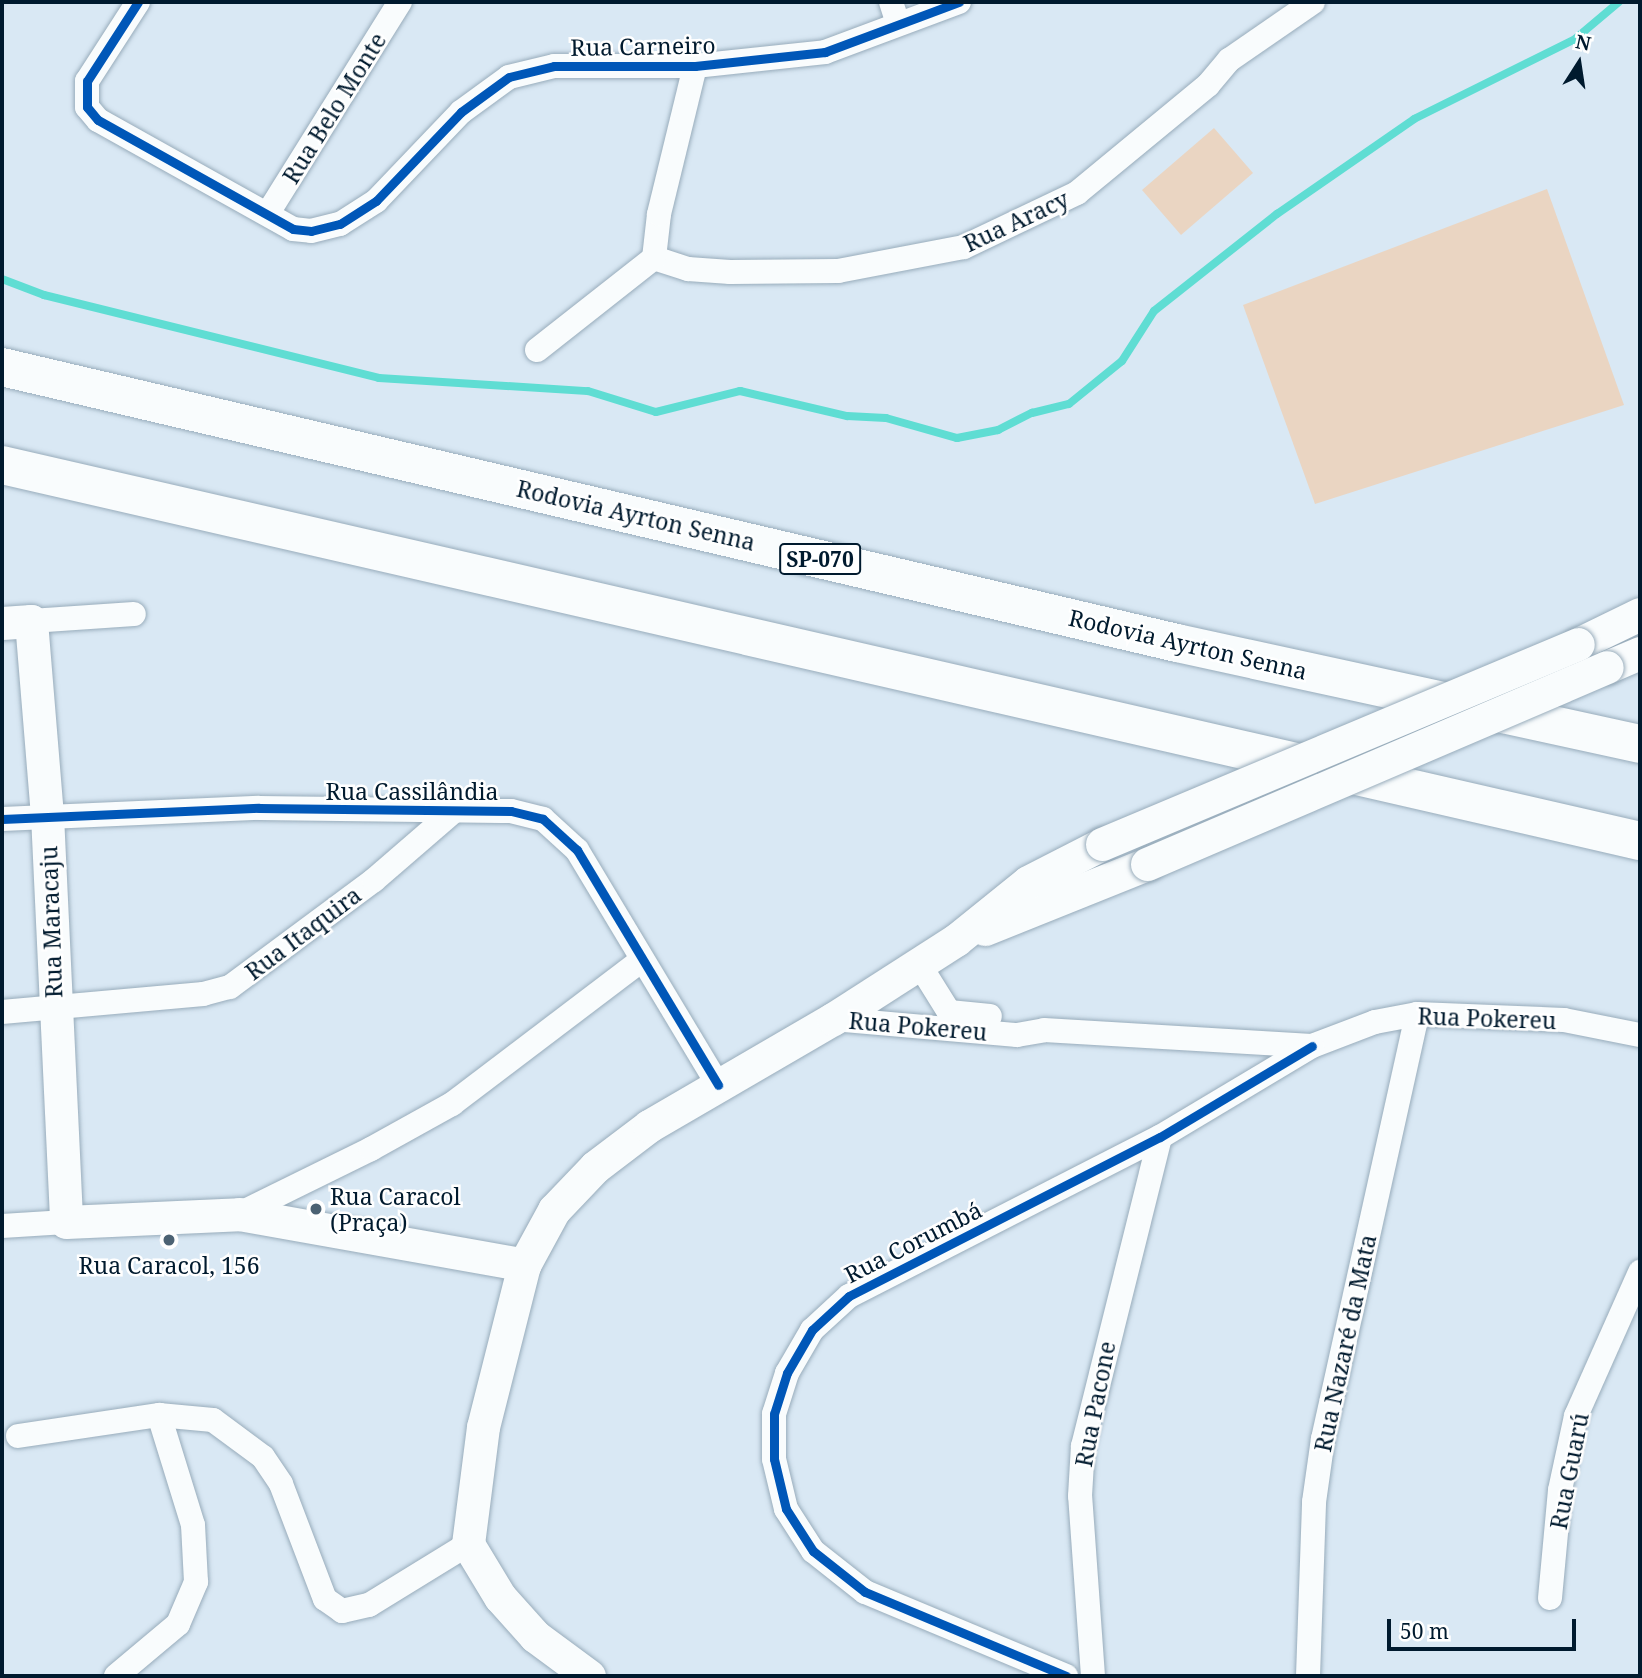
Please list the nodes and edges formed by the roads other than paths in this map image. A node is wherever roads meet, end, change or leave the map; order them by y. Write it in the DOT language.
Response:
graph roads {
  1 [pos="138,2"];
  2 [pos="400,2"];
  3 [pos="959,2"];
  4 [pos="1313,2"];
  5 [pos="894,12"];
  6 [pos="695,66"];
  7 [pos="268,214"];
  8 [pos="654,258"];
  9 [pos="537,350"];
  10 [pos="2,367"];
  11 [pos="2,465"];
  12 [pos="134,614"];
  13 [pos="1640,614"];
  14 [pos="16,622"];
  15 [pos="1640,653"];
  16 [pos="1640,744"];
  17 [pos="454,811"];
  18 [pos="47,815"];
  19 [pos="2,819"];
  20 [pos="1640,841"];
  21 [pos="956,940"];
  22 [pos="642,960"];
  23 [pos="919,964"];
  24 [pos="54,1009"];
  25 [pos="2,1012"];
  26 [pos="1417,1014"];
  27 [pos="833,1019"];
  28 [pos="1044,1030"];
  29 [pos="1640,1035"];
  30 [pos="1312,1046"];
  31 [pos="718,1084"];
  32 [pos="1160,1137"];
  33 [pos="239,1214"];
  34 [pos="66,1222"];
  35 [pos="2,1226"];
  36 [pos="524,1265"];
  37 [pos="1640,1272"];
  38 [pos="159,1415"];
  39 [pos="18,1436"];
  40 [pos="468,1544"];
  41 [pos="1550,1598"];
  42 [pos="116,1676"];
  43 [pos="589,1676"];
  44 [pos="1066,1676"];
  45 [pos="1093,1676"];
  46 [pos="1308,1676"];
  1 -- 7 [label="street, Rua Carneiro"];
  2 -- 7 [label="street, Rua Belo Monte"];
  3 -- 5 [label="street, Rua Carneiro"];
  4 -- 8 [label="street, Rua Aracy"];
  5 -- 6 [label="street, Rua Carneiro"];
  6 -- 7 [label="street, Rua Carneiro"];
  6 -- 8 [label="street"];
  8 -- 9 [label="street"];
  10 -- 16 [label="highway, Rodovia Ayrton Senna / SP-070"];
  11 -- 20 [label="highway"];
  12 -- 14 [label="street"];
  13 -- 21 [label="main road, bridge"];
  14 -- 18 [label="main road, Rua Maracaju"];
  15 -- 21 [label="main road, bridge"];
  17 -- 18 [label="street, Rua Cassilândia"];
  17 -- 22 [label="street, Rua Cassilândia"];
  17 -- 24 [label="street, Rua Itaquira"];
  18 -- 19 [label="street, Rua Cassilândia"];
  18 -- 24 [label="main road, Rua Maracaju"];
  21 -- 23 [label="main road"];
  22 -- 31 [label="street, Rua Cassilândia"];
  22 -- 33 [label="street"];
  23 -- 27 [label="main road"];
  23 -- 28 [label="street, Rua Pokereu"];
  24 -- 25 [label="street, Rua Itaquira"];
  24 -- 34 [label="main road, Rua Maracaju"];
  26 -- 29 [label="street, Rua Pokereu"];
  26 -- 30 [label="street, Rua Pokereu"];
  26 -- 46 [label="street, Rua Nazaré da Mata"];
  27 -- 28 [label="street, Rua Pokereu"];
  27 -- 31 [label="main road"];
  28 -- 30 [label="street, Rua Pokereu"];
  30 -- 32 [label="street, Rua Corumbá"];
  31 -- 36 [label="main road"];
  32 -- 44 [label="street, Rua Corumbá"];
  32 -- 45 [label="street, Rua Pacone"];
  33 -- 34 [label="main road"];
  33 -- 36 [label="main road"];
  34 -- 35 [label="street"];
  36 -- 40 [label="main road"];
  37 -- 41 [label="street, Rua Guarú"];
  38 -- 39 [label="street"];
  38 -- 40 [label="street"];
  38 -- 42 [label="street"];
  40 -- 43 [label="main road"];
}
